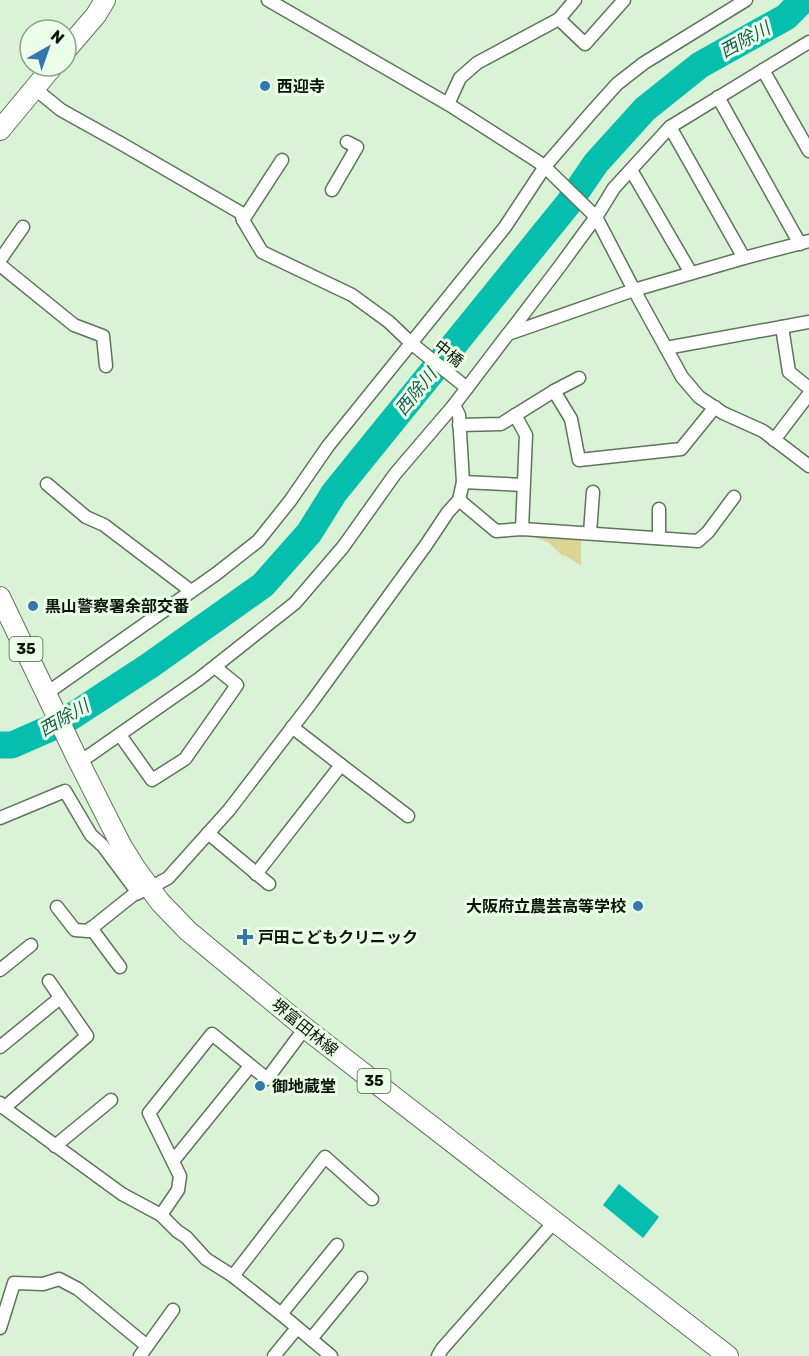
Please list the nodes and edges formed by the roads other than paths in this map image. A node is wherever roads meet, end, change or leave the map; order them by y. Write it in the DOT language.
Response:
graph roads {
  1 [pos="105,0"];
  2 [pos="268,0"];
  3 [pos="575,0"];
  4 [pos="624,0"];
  5 [pos="746,0"];
  6 [pos="559,20"];
  7 [pos="78,36"];
  8 [pos="809,42"];
  9 [pos="763,69"];
  10 [pos="43,78"];
  11 [pos="34,88"];
  12 [pos="718,97"];
  13 [pos="448,104"];
  14 [pos="670,128"];
  15 [pos="0,130"];
  16 [pos="347,142"];
  17 [pos="809,151"];
  18 [pos="282,160"];
  19 [pos="545,167"];
  20 [pos="631,170"];
  21 [pos="332,190"];
  22 [pos="596,217"];
  23 [pos="243,220"];
  24 [pos="23,227"];
  25 [pos="805,242"];
  26 [pos="744,258"];
  27 [pos="0,260"];
  28 [pos="0,265"];
  29 [pos="691,273"];
  30 [pos="634,290"];
  31 [pos="809,322"];
  32 [pos="782,327"];
  33 [pos="508,334"];
  34 [pos="411,343"];
  35 [pos="666,348"];
  36 [pos="106,366"];
  37 [pos="579,378"];
  38 [pos="466,388"];
  39 [pos="809,388"];
  40 [pos="554,391"];
  41 [pos="809,394"];
  42 [pos="454,405"];
  43 [pos="715,407"];
  44 [pos="515,415"];
  45 [pos="459,425"];
  46 [pos="774,440"];
  47 [pos="809,466"];
  48 [pos="464,482"];
  49 [pos="47,484"];
  50 [pos="523,485"];
  51 [pos="593,492"];
  52 [pos="734,497"];
  53 [pos="459,500"];
  54 [pos="659,509"];
  55 [pos="522,529"];
  56 [pos="590,533"];
  57 [pos="659,538"];
  58 [pos="191,591"];
  59 [pos="0,597"];
  60 [pos="215,667"];
  61 [pos="49,697"];
  62 [pos="292,727"];
  63 [pos="120,735"];
  64 [pos="78,759"];
  65 [pos="341,765"];
  66 [pos="408,816"];
  67 [pos="0,818"];
  68 [pos="208,833"];
  69 [pos="256,874"];
  70 [pos="269,884"];
  71 [pos="144,890"];
  72 [pos="57,907"];
  73 [pos="91,928"];
  74 [pos="31,945"];
  75 [pos="120,968"];
  76 [pos="0,970"];
  77 [pos="49,981"];
  78 [pos="60,998"];
  79 [pos="305,1028"];
  80 [pos="0,1047"];
  81 [pos="250,1066"];
  82 [pos="111,1100"];
  83 [pos="2,1106"];
  84 [pos="55,1146"];
  85 [pos="173,1161"];
  86 [pos="372,1199"];
  87 [pos="161,1215"];
  88 [pos="555,1221"];
  89 [pos="337,1245"];
  90 [pos="232,1276"];
  91 [pos="361,1278"];
  92 [pos="173,1310"];
  93 [pos="281,1314"];
  94 [pos="0,1328"];
  95 [pos="297,1328"];
  96 [pos="311,1339"];
  97 [pos="144,1351"];
  98 [pos="274,1356"];
  99 [pos="331,1356"];
  100 [pos="438,1356"];
  101 [pos="728,1356"];
  1 -- 7 [label="main road"];
  2 -- 13 [label="street"];
  3 -- 6 [label="street"];
  4 -- 6 [label="street"];
  5 -- 19 [label="street"];
  6 -- 13 [label="street"];
  8 -- 9 [label="street"];
  9 -- 12 [label="street"];
  9 -- 17 [label="street"];
  10 -- 11 [label="main road"];
  11 -- 15 [label="main road"];
  11 -- 23 [label="street, 中橋"];
  12 -- 14 [label="street"];
  12 -- 25 [label="street"];
  13 -- 19 [label="street"];
  14 -- 20 [label="street"];
  14 -- 26 [label="street"];
  16 -- 21 [label="street"];
  18 -- 23 [label="street"];
  19 -- 22 [label="street"];
  19 -- 34 [label="street"];
  20 -- 22 [label="street"];
  20 -- 29 [label="street"];
  22 -- 30 [label="street"];
  22 -- 33 [label="street"];
  23 -- 34 [label="street, 中橋"];
  24 -- 27 [label="street"];
  25 -- 26 [label="street"];
  26 -- 29 [label="street"];
  28 -- 36 [label="street"];
  29 -- 30 [label="street"];
  30 -- 33 [label="street"];
  30 -- 35 [label="street"];
  31 -- 32 [label="street"];
  32 -- 35 [label="street"];
  32 -- 39 [label="street"];
  33 -- 38 [label="street"];
  34 -- 38 [label="street, 中橋"];
  34 -- 58 [label="street"];
  35 -- 43 [label="street"];
  37 -- 40 [label="street"];
  38 -- 42 [label="street"];
  40 -- 43 [label="street"];
  40 -- 44 [label="street"];
  41 -- 46 [label="street"];
  42 -- 45 [label="street"];
  42 -- 60 [label="street"];
  43 -- 46 [label="street"];
  44 -- 45 [label="street"];
  44 -- 50 [label="street"];
  45 -- 48 [label="street"];
  46 -- 47 [label="street"];
  48 -- 50 [label="street"];
  48 -- 53 [label="street"];
  49 -- 58 [label="street"];
  50 -- 55 [label="street"];
  51 -- 56 [label="street"];
  52 -- 57 [label="street"];
  53 -- 55 [label="street"];
  53 -- 62 [label="street"];
  54 -- 57 [label="street"];
  55 -- 56 [label="street"];
  56 -- 57 [label="street"];
  58 -- 61 [label="street"];
  59 -- 61 [label="main road, 堺富田林線 / 35"];
  60 -- 63 [label="street"];
  60 -- 63 [label="street"];
  61 -- 64 [label="main road, 堺富田林線 / 35"];
  62 -- 65 [label="street"];
  62 -- 68 [label="street"];
  63 -- 64 [label="street"];
  64 -- 71 [label="main road, 堺富田林線 / 35"];
  65 -- 66 [label="street"];
  65 -- 69 [label="street"];
  67 -- 71 [label="street"];
  68 -- 69 [label="street"];
  68 -- 71 [label="street"];
  69 -- 70 [label="street"];
  71 -- 73 [label="street"];
  71 -- 79 [label="main road, 堺富田林線 / 35"];
  72 -- 73 [label="street"];
  73 -- 75 [label="street"];
  74 -- 76 [label="street"];
  77 -- 78 [label="street"];
  78 -- 80 [label="street"];
  78 -- 83 [label="street"];
  79 -- 81 [label="street"];
  79 -- 88 [label="main road, 堺富田林線 / 35"];
  81 -- 85 [label="street"];
  81 -- 85 [label="street"];
  82 -- 84 [label="street"];
  83 -- 84 [label="street"];
  84 -- 87 [label="street"];
  85 -- 87 [label="street"];
  86 -- 90 [label="street"];
  87 -- 90 [label="street"];
  88 -- 100 [label="street"];
  88 -- 101 [label="main road, 堺富田林線 / 35"];
  89 -- 93 [label="street"];
  90 -- 93 [label="street"];
  91 -- 96 [label="street"];
  92 -- 97 [label="street"];
  93 -- 95 [label="street"];
  94 -- 97 [label="street"];
  95 -- 96 [label="street"];
  95 -- 98 [label="street"];
  96 -- 99 [label="street"];
}
